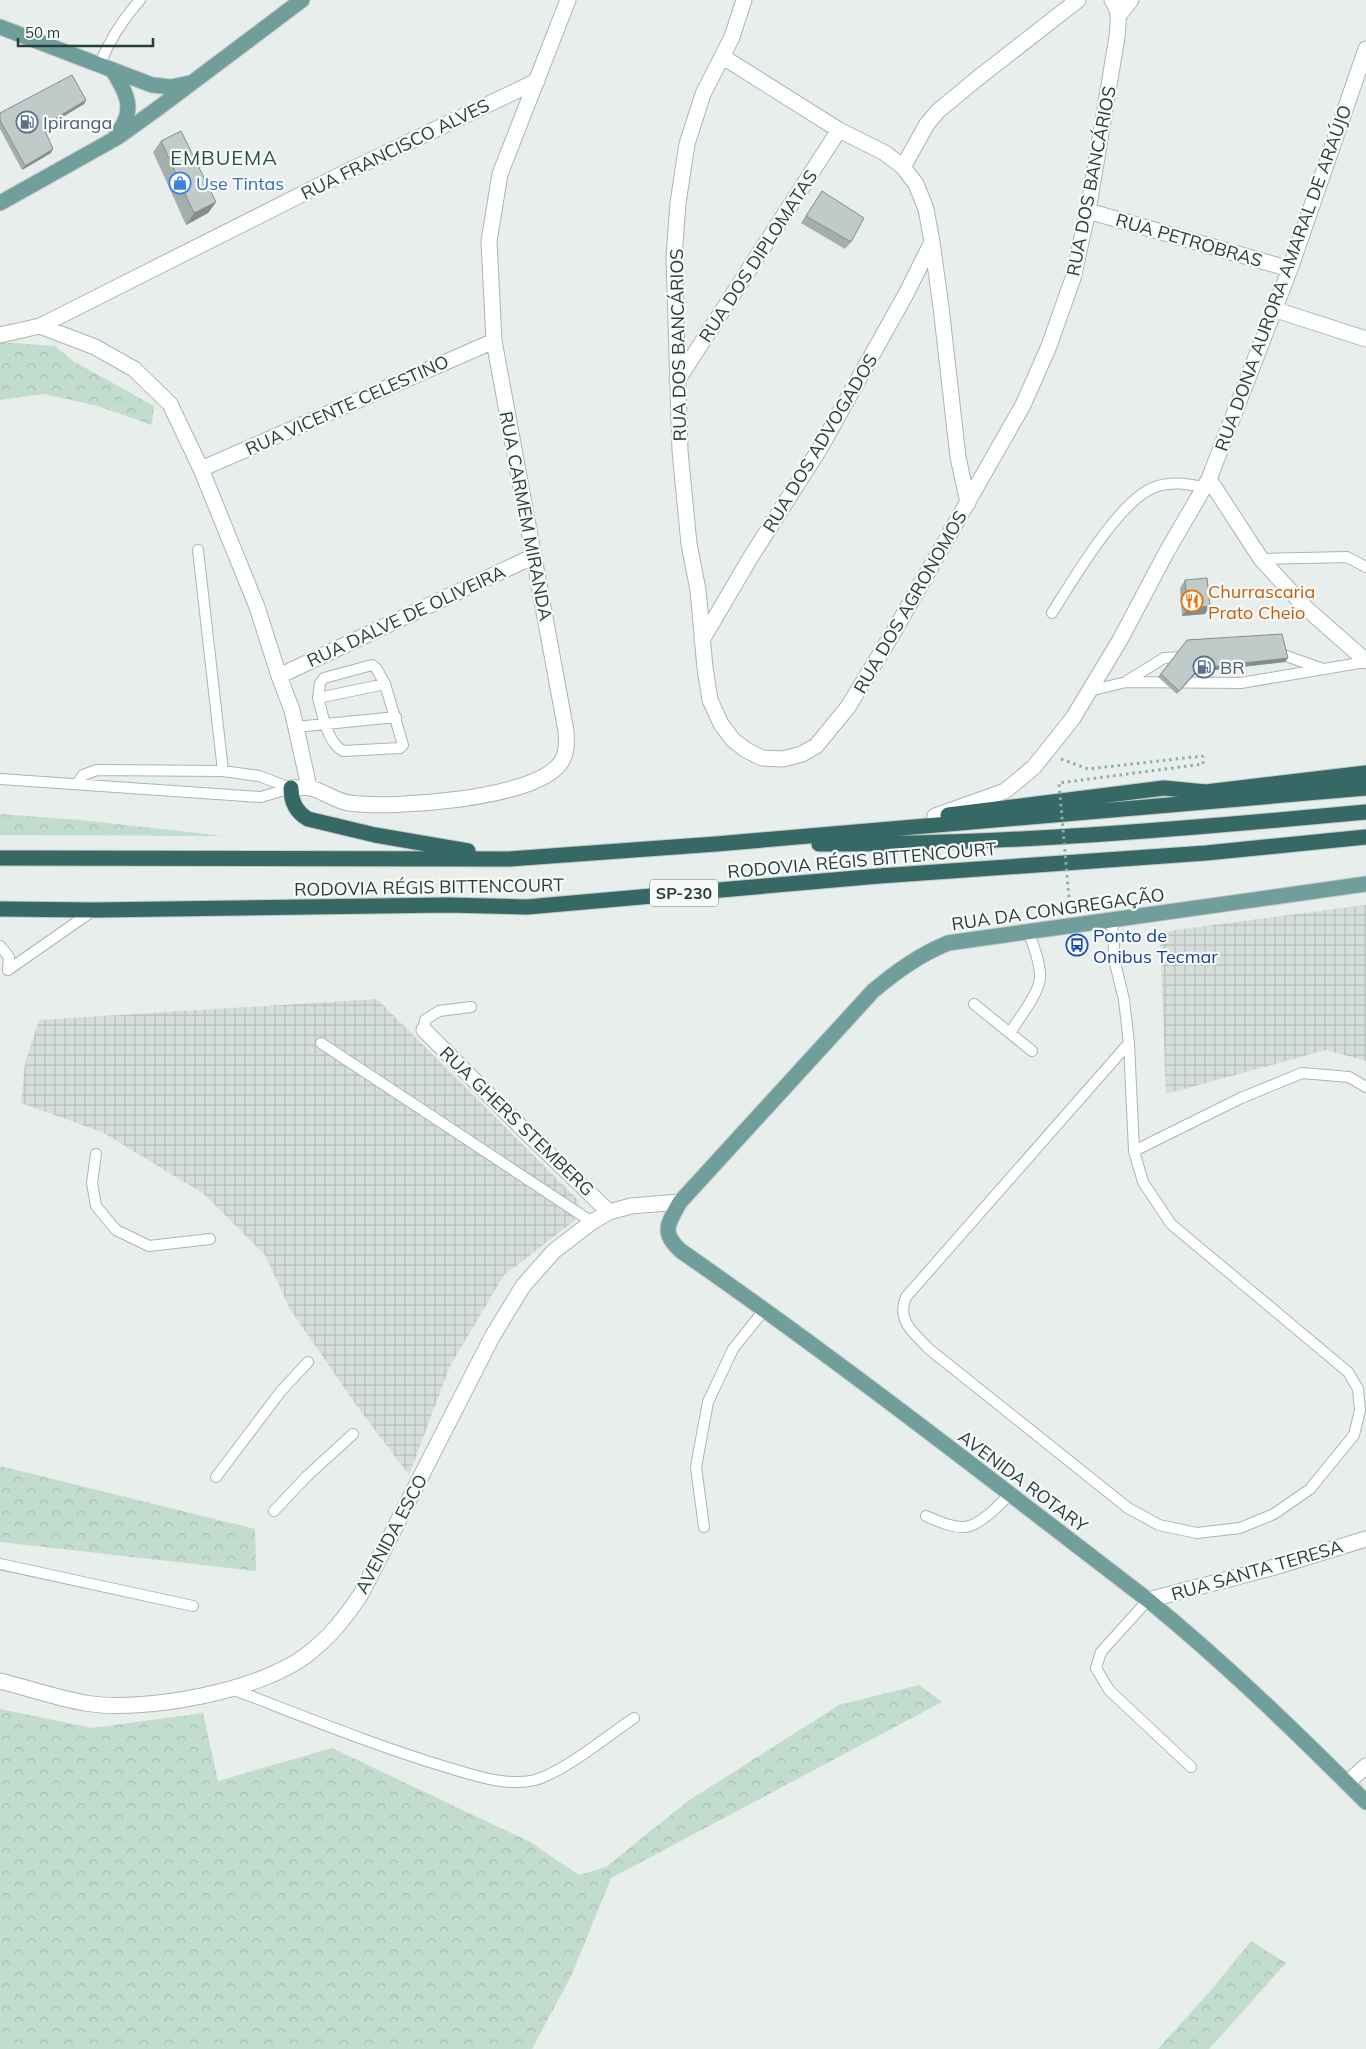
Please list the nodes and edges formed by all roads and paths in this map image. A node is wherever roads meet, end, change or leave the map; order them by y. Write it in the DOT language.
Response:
graph roads {
  1 [pos="140,0"];
  2 [pos="302,0"];
  3 [pos="568,0"];
  4 [pos="744,0"];
  5 [pos="1078,0"];
  6 [pos="1112,0"];
  7 [pos="1131,0"];
  8 [pos="1119,15"];
  9 [pos="0,27"];
  10 [pos="1366,49"];
  11 [pos="723,57"];
  12 [pos="98,66"];
  13 [pos="113,71"];
  14 [pos="537,81"];
  15 [pos="194,82"];
  16 [pos="839,130"];
  17 [pos="112,140"];
  18 [pos="903,167"];
  19 [pos="0,203"];
  20 [pos="1088,211"];
  21 [pos="932,242"];
  22 [pos="1290,269"];
  23 [pos="1273,309"];
  24 [pos="40,326"];
  25 [pos="0,335"];
  26 [pos="1366,339"];
  27 [pos="494,341"];
  28 [pos="677,381"];
  29 [pos="201,469"];
  30 [pos="1206,483"];
  31 [pos="968,503"];
  32 [pos="198,550"];
  33 [pos="534,556"];
  34 [pos="1261,559"];
  35 [pos="1366,567"];
  36 [pos="1052,613"];
  37 [pos="702,640"];
  38 [pos="1267,653"];
  39 [pos="1192,657"];
  40 [pos="1366,662"];
  41 [pos="1324,669"];
  42 [pos="278,676"];
  43 [pos="1126,682"];
  44 [pos="385,684"];
  45 [pos="1089,691"];
  46 [pos="318,698"];
  47 [pos="710,700"];
  48 [pos="396,717"];
  49 [pos="325,723"];
  50 [pos="296,727"];
  51 [pos="1046,754"];
  52 [pos="223,771"];
  53 [pos="1366,773"];
  54 [pos="0,779"];
  55 [pos="77,784"];
  56 [pos="309,787"];
  57 [pos="291,788"];
  58 [pos="1366,788"];
  59 [pos="1366,812"];
  60 [pos="935,816"];
  61 [pos="873,831"];
  62 [pos="1366,837"];
  63 [pos="716,844"];
  64 [pos="0,858"];
  65 [pos="509,859"];
  66 [pos="1366,884"];
  67 [pos="0,909"];
  68 [pos="94,910"];
  69 [pos="1070,910"];
  70 [pos="1112,921"];
  71 [pos="1029,932"];
  72 [pos="0,946"];
  73 [pos="974,1004"];
  74 [pos="471,1007"];
  75 [pos="424,1030"];
  76 [pos="1010,1033"];
  77 [pos="321,1043"];
  78 [pos="1129,1043"];
  79 [pos="1032,1051"];
  80 [pos="1366,1087"];
  81 [pos="1134,1151"];
  82 [pos="96,1154"];
  83 [pos="680,1202"];
  84 [pos="609,1212"];
  85 [pos="592,1222"];
  86 [pos="210,1239"];
  87 [pos="765,1309"];
  88 [pos="308,1362"];
  89 [pos="353,1434"];
  90 [pos="216,1477"];
  91 [pos="1010,1494"];
  92 [pos="274,1511"];
  93 [pos="926,1516"];
  94 [pos="704,1527"];
  95 [pos="1366,1539"];
  96 [pos="0,1564"];
  97 [pos="1148,1600"];
  98 [pos="193,1606"];
  99 [pos="0,1681"];
  100 [pos="232,1689"];
  101 [pos="634,1718"];
  102 [pos="1366,1766"];
  103 [pos="1191,1767"];
  104 [pos="1347,1783"];
  105 [pos="1366,1802"];
  1 -- 12 [label="lane"];
  2 -- 15 [label="main road"];
  3 -- 14 [label="street, RUA CARMEM MIRANDA"];
  4 -- 11 [label="street, RUA DOS BANCÁRIOS"];
  5 -- 18 [label="street"];
  6 -- 8 [label="street"];
  7 -- 8 [label="street, RUA DOS BANCÁRIOS"];
  8 -- 20 [label="street, RUA DOS BANCÁRIOS"];
  9 -- 12 [label="main road"];
  10 -- 22 [label="street, RUA DONA AURORA AMARAL DE ARAÚJO"];
  11 -- 16 [label="street, RUA DOS AGRONOMOS"];
  11 -- 28 [label="street, RUA DOS BANCÁRIOS"];
  12 -- 13 [label="main road"];
  13 -- 15 [label="main road"];
  13 -- 17 [label="main road"];
  14 -- 24 [label="street, RUA FRANCISCO ALVES"];
  14 -- 27 [label="street, RUA CARMEM MIRANDA"];
  15 -- 17 [label="main road"];
  16 -- 18 [label="street, RUA DOS AGRONOMOS"];
  16 -- 28 [label="street, RUA DOS DIPLOMATAS"];
  17 -- 19 [label="main road"];
  18 -- 21 [label="street, RUA DOS AGRONOMOS"];
  20 -- 22 [label="street, RUA PETROBRAS"];
  20 -- 31 [label="street, RUA DOS BANCÁRIOS"];
  21 -- 31 [label="street, RUA DOS AGRONOMOS"];
  21 -- 37 [label="street, RUA DOS ADVOGADOS"];
  22 -- 23 [label="street, RUA DONA AURORA AMARAL DE ARAÚJO"];
  23 -- 26 [label="street"];
  23 -- 30 [label="street, RUA DONA AURORA AMARAL DE ARAÚJO"];
  24 -- 25 [label="street, RUA FRANCISCO ALVES"];
  24 -- 29 [label="street"];
  27 -- 29 [label="street, RUA VICENTE CELESTINO"];
  27 -- 33 [label="street, RUA CARMEM MIRANDA"];
  28 -- 37 [label="street, RUA DOS BANCÁRIOS"];
  29 -- 42 [label="street"];
  30 -- 34 [label="street"];
  30 -- 36 [label="lane"];
  30 -- 45 [label="street, RUA DONA AURORA AMARAL DE ARAÚJO"];
  31 -- 47 [label="street, RUA DOS AGRONOMOS"];
  32 -- 52 [label="lane"];
  33 -- 42 [label="street, RUA DALVE DE OLIVEIRA"];
  33 -- 56 [label="street, RUA CARMEM MIRANDA"];
  34 -- 35 [label="lane"];
  34 -- 40 [label="street"];
  37 -- 47 [label="street, RUA DOS BANCÁRIOS"];
  38 -- 41 [label="lane"];
  39 -- 43 [label="lane"];
  40 -- 41 [label="lane"];
  41 -- 43 [label="lane"];
  42 -- 50 [label="street"];
  43 -- 45 [label="lane"];
  44 -- 46 [label="lane"];
  44 -- 46 [label="lane"];
  44 -- 48 [label="lane"];
  45 -- 51 [label="street, RUA DONA AURORA AMARAL DE ARAÚJO"];
  46 -- 49 [label="lane"];
  48 -- 49 [label="lane"];
  48 -- 49 [label="lane"];
  49 -- 50 [label="lane"];
  50 -- 56 [label="street"];
  51 -- 60 [label="street, RUA DONA AURORA AMARAL DE ARAÚJO"];
  51 -- 69 [label="path, bridge"];
  52 -- 55 [label="lane"];
  52 -- 57 [label="lane"];
  53 -- 60 [label="highway"];
  54 -- 55 [label="lane"];
  55 -- 57 [label="lane"];
  56 -- 57 [label="street, RUA CARMEM MIRANDA"];
  57 -- 65 [label="highway"];
  58 -- 61 [label="highway, RODOVIA RÉGIS BITTENCOURT"];
  59 -- 63 [label="highway"];
  60 -- 61 [label="highway"];
  61 -- 63 [label="highway, RODOVIA RÉGIS BITTENCOURT"];
  62 -- 68 [label="highway, RODOVIA RÉGIS BITTENCOURT / SP-230"];
  63 -- 65 [label="highway, RODOVIA RÉGIS BITTENCOURT"];
  64 -- 65 [label="highway, RODOVIA RÉGIS BITTENCOURT"];
  66 -- 70 [label="main road, RUA DA CONGREGAÇÃO"];
  67 -- 68 [label="highway, RODOVIA RÉGIS BITTENCOURT / SP-230"];
  68 -- 72 [label="lane"];
  70 -- 71 [label="main road, RUA DA CONGREGAÇÃO"];
  70 -- 78 [label="lane"];
  71 -- 76 [label="lane"];
  71 -- 83 [label="main road, RUA DA CONGREGAÇÃO"];
  73 -- 76 [label="lane"];
  74 -- 75 [label="lane"];
  75 -- 84 [label="street, RUA GHERS STEMBERG"];
  76 -- 79 [label="lane"];
  77 -- 85 [label="lane"];
  78 -- 81 [label="lane"];
  78 -- 81 [label="lane"];
  80 -- 81 [label="lane"];
  82 -- 86 [label="lane"];
  83 -- 84 [label="street, AVENIDA ESCO"];
  83 -- 87 [label="main road, AVENIDA ROTARY"];
  84 -- 85 [label="street, AVENIDA ESCO"];
  85 -- 100 [label="street, AVENIDA ESCO"];
  87 -- 91 [label="main road, AVENIDA ROTARY"];
  87 -- 94 [label="lane"];
  88 -- 90 [label="lane"];
  89 -- 92 [label="lane"];
  91 -- 93 [label="lane"];
  91 -- 97 [label="main road, AVENIDA ROTARY"];
  95 -- 97 [label="street, RUA SANTA TERESA"];
  96 -- 98 [label="lane"];
  97 -- 103 [label="lane"];
  97 -- 104 [label="main road, AVENIDA ROTARY"];
  99 -- 100 [label="street, AVENIDA ESCO"];
  100 -- 101 [label="lane"];
  102 -- 104 [label="street"];
  104 -- 105 [label="main road, AVENIDA ROTARY"];
}
